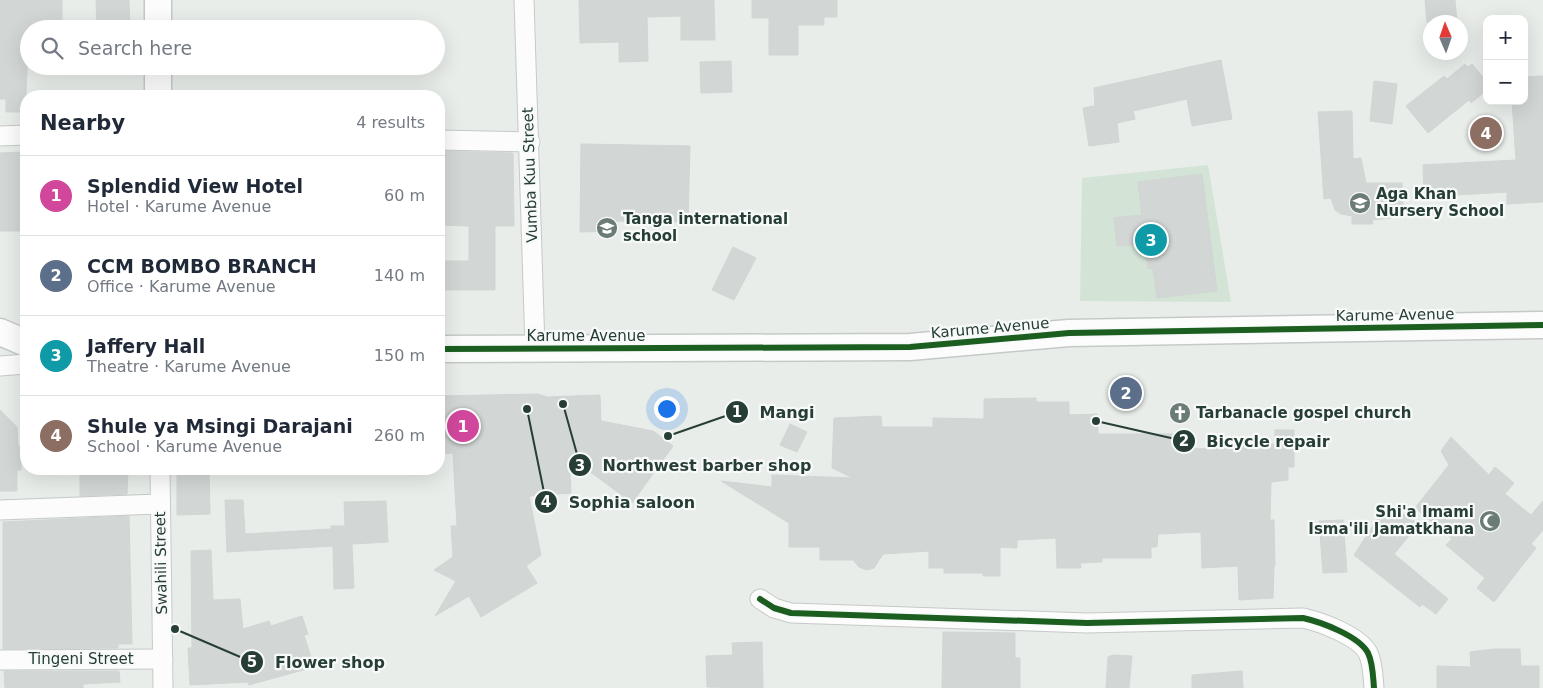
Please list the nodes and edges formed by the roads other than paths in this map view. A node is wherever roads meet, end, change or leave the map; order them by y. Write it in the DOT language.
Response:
graph roads {
  1 [pos="158,0"];
  2 [pos="524,0"];
  3 [pos="158,20"];
  4 [pos="158,75"];
  5 [pos="158,90"];
  6 [pos="20,135"];
  7 [pos="0,136"];
  8 [pos="445,140"];
  9 [pos="530,142"];
  10 [pos="0,323"];
  11 [pos="20,323"];
  12 [pos="1543,325"];
  13 [pos="0,332"];
  14 [pos="20,340"];
  15 [pos="535,349"];
  16 [pos="445,350"];
  17 [pos="20,364"];
  18 [pos="0,366"];
  19 [pos="160,475"];
  20 [pos="159,504"];
  21 [pos="0,510"];
  22 [pos="760,599"];
  23 [pos="163,659"];
  24 [pos="0,660"];
  25 [pos="163,688"];
  26 [pos="1374,688"];
  1 -- 3 [label="main road"];
  2 -- 9 [label="street, Vumba Kuu Street"];
  4 -- 5 [label="main road"];
  6 -- 7 [label="street"];
  8 -- 9 [label="street"];
  9 -- 15 [label="street, Vumba Kuu Street"];
  10 -- 11 [label="main road"];
  12 -- 15 [label="main road, Karume Avenue"];
  13 -- 14 [label="main road"];
  15 -- 16 [label="main road, Karume Avenue"];
  17 -- 18 [label="street"];
  19 -- 20 [label="street, Swahili Street"];
  20 -- 21 [label="street"];
  20 -- 23 [label="street, Swahili Street"];
  22 -- 26 [label="street"];
  23 -- 24 [label="street, Tingeni Street"];
  23 -- 25 [label="street, Swahili Street"];
}
